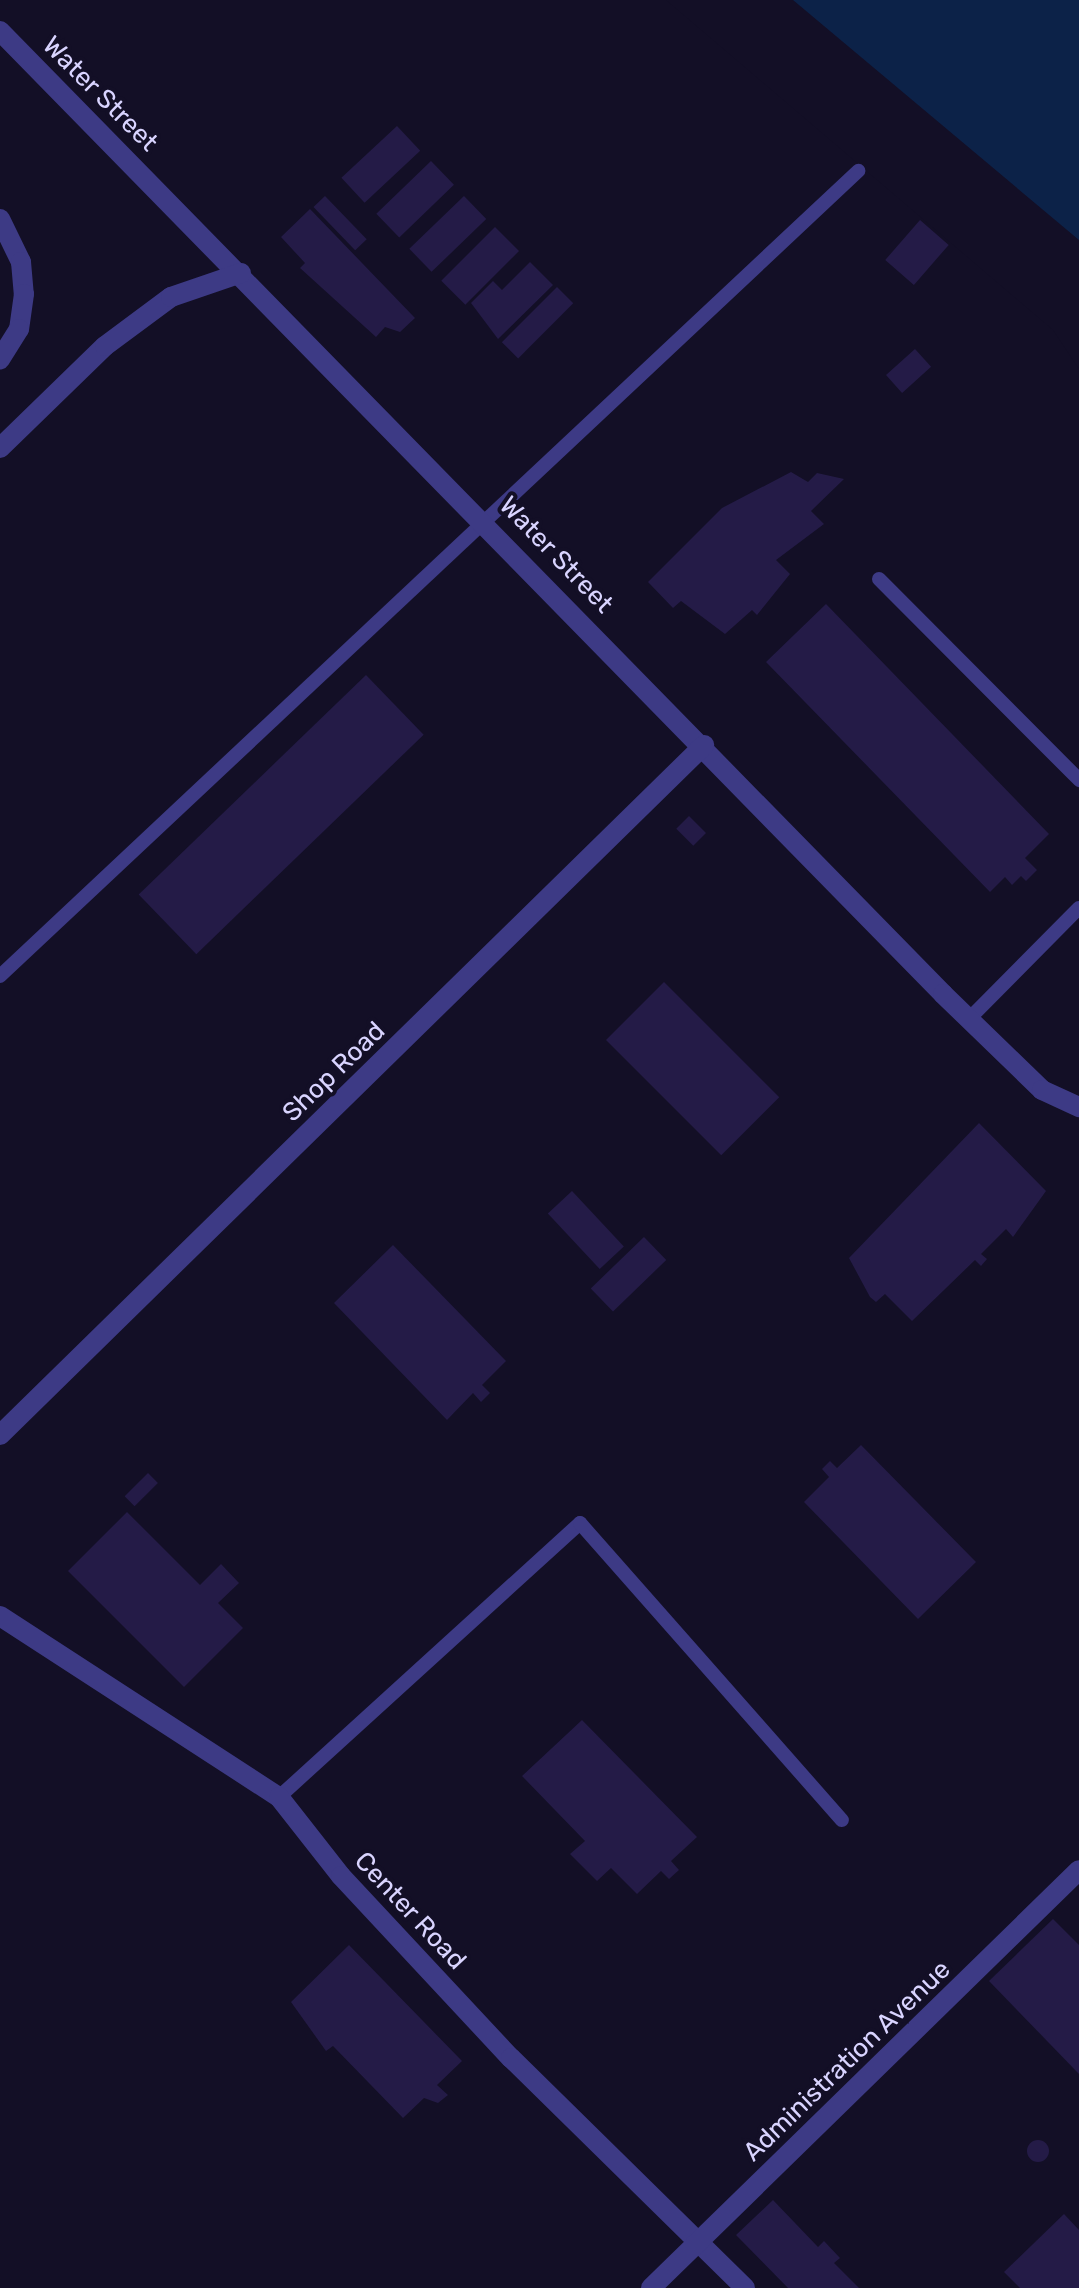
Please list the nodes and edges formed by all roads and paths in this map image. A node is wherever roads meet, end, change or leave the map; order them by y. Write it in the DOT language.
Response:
graph roads {
  1 [pos="0,31"];
  2 [pos="858,171"];
  3 [pos="0,219"];
  4 [pos="241,273"];
  5 [pos="0,360"];
  6 [pos="0,448"];
  7 [pos="486,521"];
  8 [pos="879,579"];
  9 [pos="704,745"];
  10 [pos="1079,780"];
  11 [pos="1079,908"];
  12 [pos="0,976"];
  13 [pos="969,1019"];
  14 [pos="1079,1107"];
  15 [pos="0,1435"];
  16 [pos="0,1616"];
  17 [pos="279,1797"];
  18 [pos="842,1820"];
  19 [pos="1079,1870"];
  20 [pos="700,2240"];
  21 [pos="651,2288"];
  22 [pos="745,2288"];
  1 -- 4 [label="street, Water Street"];
  2 -- 7 [label="lane"];
  3 -- 5 [label="street"];
  4 -- 6 [label="street"];
  4 -- 7 [label="street, Water Street"];
  7 -- 9 [label="street, Water Street"];
  7 -- 12 [label="lane"];
  8 -- 10 [label="lane"];
  9 -- 13 [label="street, Water Street"];
  9 -- 15 [label="street, Shop Road"];
  11 -- 13 [label="lane"];
  13 -- 14 [label="street, Water Street"];
  16 -- 17 [label="street, Center Road"];
  17 -- 18 [label="lane"];
  17 -- 20 [label="street, Center Road"];
  19 -- 20 [label="street, Administration Avenue"];
  20 -- 21 [label="street, Administration Avenue"];
  20 -- 22 [label="street, Center Road"];
}
